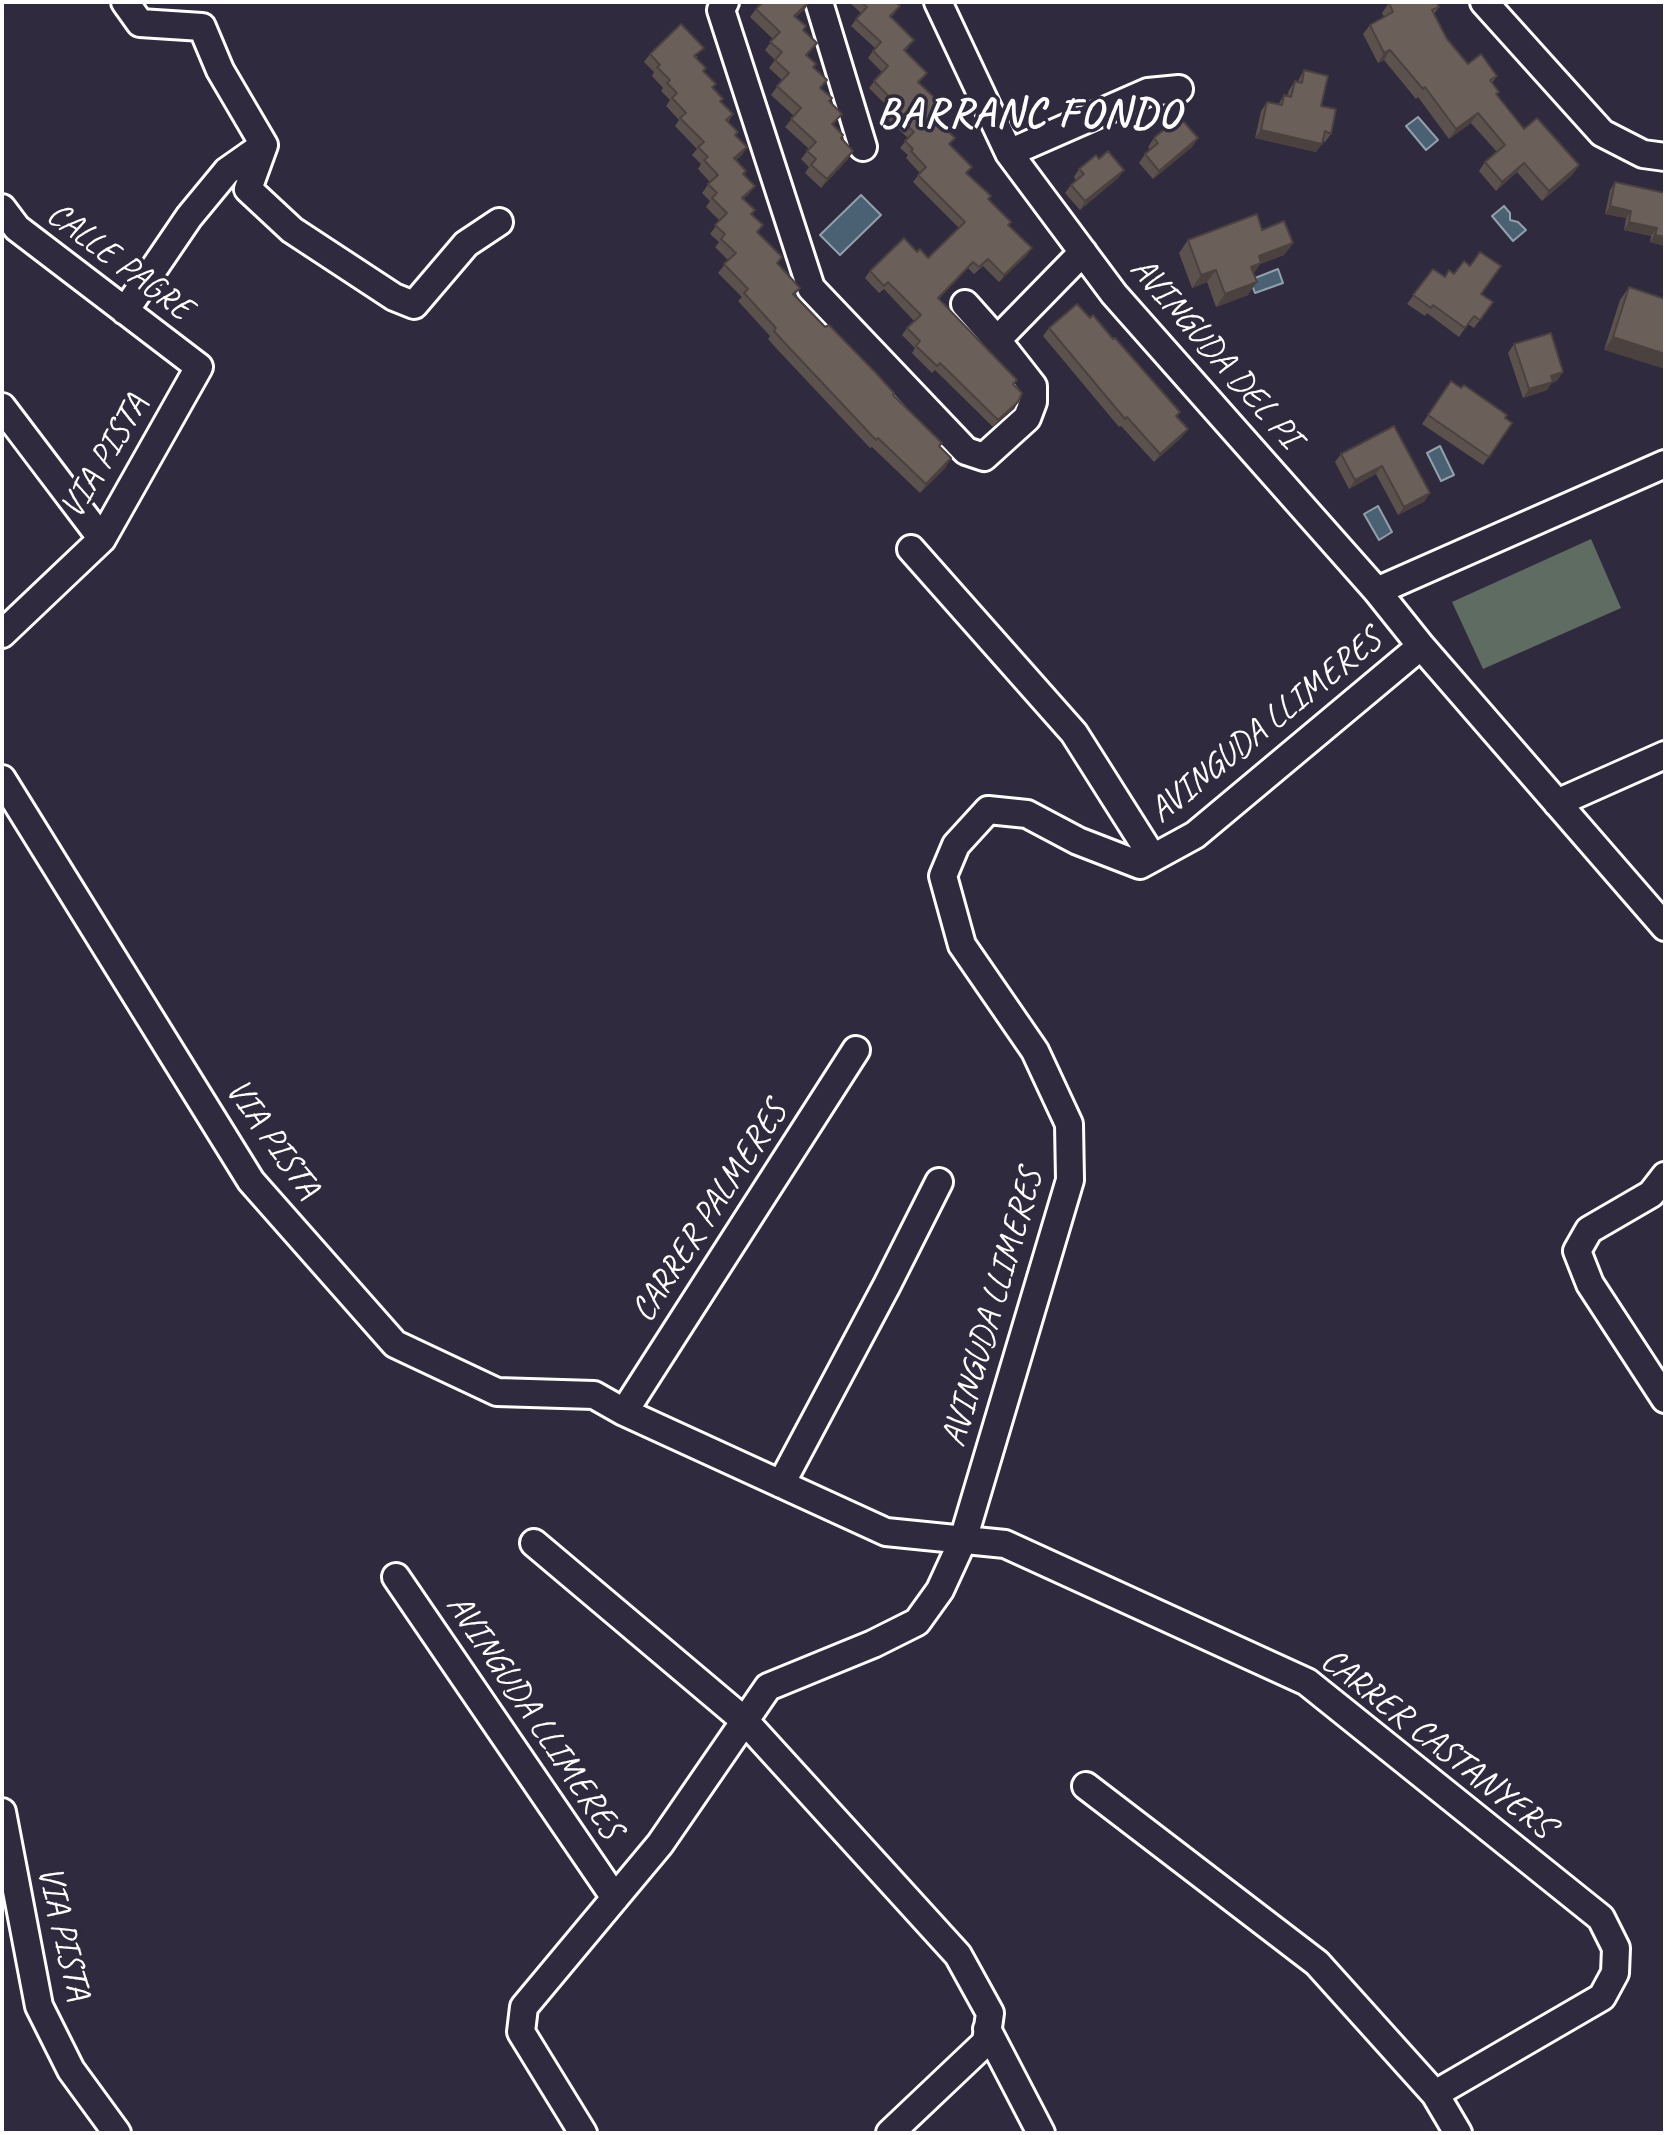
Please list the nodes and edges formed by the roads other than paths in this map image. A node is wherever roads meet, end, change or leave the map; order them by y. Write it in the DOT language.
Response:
graph roads {
  1 [pos="125,2"];
  2 [pos="725,2"];
  3 [pos="819,2"];
  4 [pos="938,2"];
  5 [pos="1484,2"];
  6 [pos="1179,89"];
  7 [pos="264,145"];
  8 [pos="863,147"];
  9 [pos="1009,153"];
  10 [pos="1665,157"];
  11 [pos="2,208"];
  12 [pos="499,222"];
  13 [pos="1083,252"];
  14 [pos="965,304"];
  15 [pos="125,311"];
  16 [pos="997,340"];
  17 [pos="199,367"];
  18 [pos="2,407"];
  19 [pos="1665,464"];
  20 [pos="102,539"];
  21 [pos="911,549"];
  22 [pos="1377,590"];
  23 [pos="2,634"];
  24 [pos="1421,646"];
  25 [pos="1665,755"];
  26 [pos="2,779"];
  27 [pos="1557,803"];
  28 [pos="1153,858"];
  29 [pos="1665,928"];
  30 [pos="856,1050"];
  31 [pos="1665,1176"];
  32 [pos="939,1182"];
  33 [pos="1665,1399"];
  34 [pos="624,1412"];
  35 [pos="781,1484"];
  36 [pos="962,1540"];
  37 [pos="534,1543"];
  38 [pos="396,1577"];
  39 [pos="745,1721"];
  40 [pos="1086,1786"];
  41 [pos="2,1812"];
  42 [pos="615,1898"];
  43 [pos="987,2029"];
  44 [pos="1435,2094"];
  45 [pos="117,2133"];
  46 [pos="583,2133"];
  47 [pos="890,2133"];
  48 [pos="1041,2133"];
  49 [pos="1458,2133"];
  1 -- 7 [label="street"];
  2 -- 16 [label="street"];
  3 -- 8 [label="street"];
  4 -- 9 [label="street, AVINGUDA DEL PI"];
  5 -- 10 [label="street"];
  6 -- 9 [label="street"];
  7 -- 12 [label="street"];
  7 -- 15 [label="street"];
  9 -- 13 [label="street, AVINGUDA DEL PI"];
  11 -- 15 [label="street, CALLE PAGRE"];
  13 -- 16 [label="street"];
  13 -- 22 [label="street, AVINGUDA DEL PI"];
  14 -- 16 [label="street"];
  15 -- 17 [label="street, CALLE PAGRE"];
  17 -- 20 [label="street, VIA PISTA"];
  18 -- 20 [label="street"];
  19 -- 22 [label="street"];
  20 -- 23 [label="street, VIA PISTA"];
  21 -- 28 [label="street, AVINGUDA LLIMERES"];
  22 -- 24 [label="street, AVINGUDA DEL PI"];
  24 -- 27 [label="street"];
  24 -- 28 [label="street, AVINGUDA LLIMERES"];
  25 -- 27 [label="street"];
  26 -- 34 [label="street, VIA PISTA"];
  27 -- 29 [label="street"];
  28 -- 36 [label="street, AVINGUDA LLIMERES"];
  30 -- 34 [label="street, CARRER PALMERES"];
  31 -- 33 [label="street"];
  32 -- 35 [label="street"];
  34 -- 35 [label="street"];
  35 -- 36 [label="street"];
  36 -- 39 [label="street, AVINGUDA LLIMERES"];
  36 -- 44 [label="street, CARRER CASTANYERS"];
  37 -- 39 [label="street"];
  38 -- 42 [label="street, AVINGUDA LLIMERES"];
  39 -- 42 [label="street, AVINGUDA LLIMERES"];
  39 -- 43 [label="street"];
  40 -- 44 [label="street"];
  41 -- 45 [label="street, VIA PISTA"];
  42 -- 46 [label="street, AVINGUDA LLIMERES"];
  43 -- 47 [label="street"];
  43 -- 48 [label="street"];
  44 -- 49 [label="street"];
}
